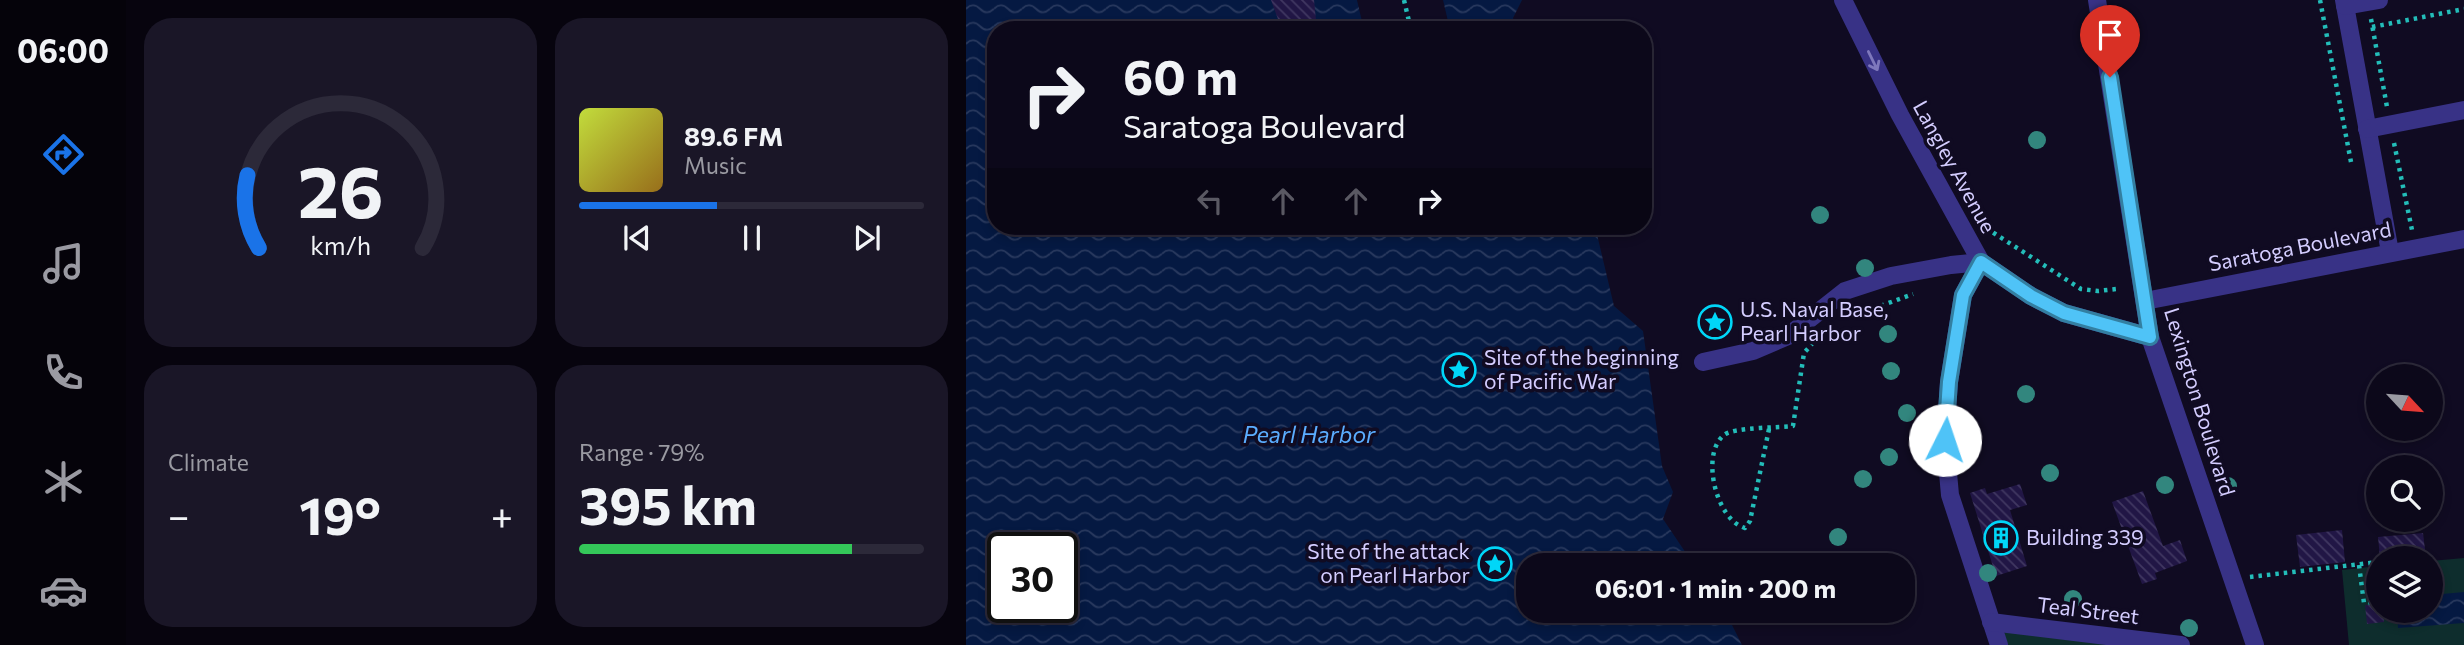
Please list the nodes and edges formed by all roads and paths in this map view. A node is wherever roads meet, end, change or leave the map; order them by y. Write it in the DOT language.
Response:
graph roads {
  1 [pos="1405,0"];
  2 [pos="1843,0"];
  3 [pos="2097,0"];
  4 [pos="2320,0"];
  5 [pos="2379,0"];
  6 [pos="2344,3"];
  7 [pos="2464,9"];
  8 [pos="1409,21"];
  9 [pos="2372,27"];
  10 [pos="2464,110"];
  11 [pos="2367,129"];
  12 [pos="2353,173"];
  13 [pos="1979,223"];
  14 [pos="2464,239"];
  15 [pos="2390,252"];
  16 [pos="1981,262"];
  17 [pos="2116,289"];
  18 [pos="1914,293"];
  19 [pos="2145,301"];
  20 [pos="1841,320"];
  21 [pos="2150,337"];
  22 [pos="1817,338"];
  23 [pos="1703,362"];
  24 [pos="1769,429"];
  25 [pos="2366,564"];
  26 [pos="2359,565"];
  27 [pos="2233,579"];
  28 [pos="2366,603"];
  29 [pos="1991,622"];
  30 [pos="1999,645"];
  31 [pos="2180,645"];
  32 [pos="2255,645"];
  1 -- 8 [label="path"];
  2 -- 16 [label="street, Langley Avenue, one-way"];
  3 -- 19 [label="street, Lexington Boulevard"];
  4 -- 12 [label="path"];
  5 -- 6 [label="street"];
  6 -- 11 [label="street"];
  7 -- 9 [label="path"];
  10 -- 11 [label="street"];
  11 -- 15 [label="street"];
  13 -- 17 [label="path"];
  14 -- 15 [label="street, Saratoga Boulevard"];
  15 -- 19 [label="street, Saratoga Boulevard"];
  16 -- 21 [label="street"];
  16 -- 23 [label="street"];
  16 -- 29 [label="street, Langley Avenue"];
  18 -- 20 [label="path"];
  19 -- 21 [label="street, Lexington Boulevard"];
  21 -- 27 [label="street, Lexington Boulevard"];
  22 -- 24 [label="path"];
  24 -- 24 [label="path"];
  25 -- 26 [label="path"];
  26 -- 27 [label="path"];
  26 -- 28 [label="path"];
  27 -- 32 [label="street, Lexington Boulevard"];
  29 -- 30 [label="street, Langley Avenue"];
  29 -- 31 [label="street, Teal Street"];
}
